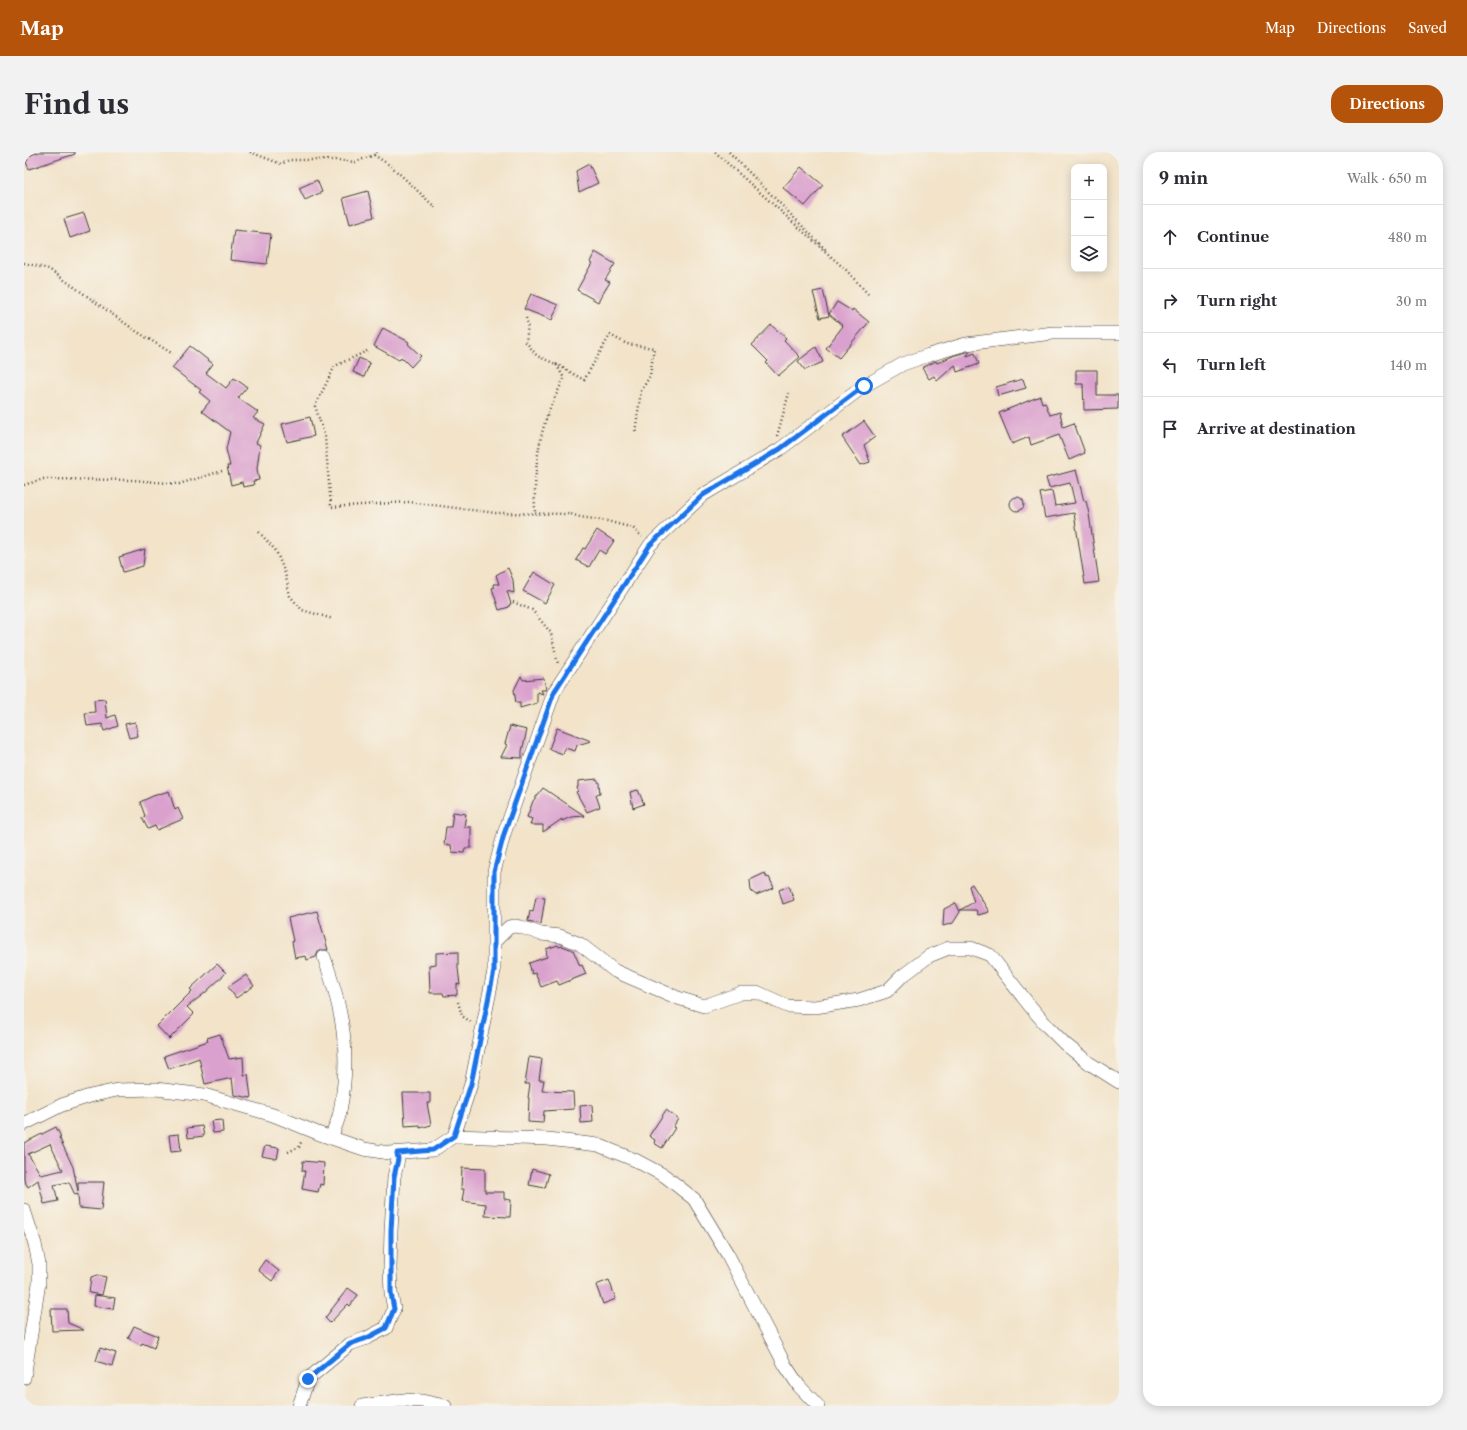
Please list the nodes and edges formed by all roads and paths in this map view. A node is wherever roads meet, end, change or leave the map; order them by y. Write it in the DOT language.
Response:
graph roads {
  1 [pos="250,152"];
  2 [pos="715,152"];
  3 [pos="729,152"];
  4 [pos="375,153"];
  5 [pos="436,208"];
  6 [pos="24,263"];
  7 [pos="846,270"];
  8 [pos="870,296"];
  9 [pos="526,318"];
  10 [pos="1119,333"];
  11 [pos="367,351"];
  12 [pos="173,354"];
  13 [pos="556,364"];
  14 [pos="789,393"];
  15 [pos="635,434"];
  16 [pos="777,437"];
  17 [pos="222,470"];
  18 [pos="24,485"];
  19 [pos="535,513"];
  20 [pos="259,532"];
  21 [pos="650,545"];
  22 [pos="513,602"];
  23 [pos="333,619"];
  24 [pos="562,680"];
  25 [pos="494,941"];
  26 [pos="324,957"];
  27 [pos="458,1002"];
  28 [pos="481,1038"];
  29 [pos="1119,1082"];
  30 [pos="24,1124"];
  31 [pos="308,1129"];
  32 [pos="454,1136"];
  33 [pos="331,1138"];
  34 [pos="288,1152"];
  35 [pos="397,1153"];
  36 [pos="24,1210"];
  37 [pos="24,1378"];
  38 [pos="299,1406"];
  39 [pos="362,1406"];
  40 [pos="445,1406"];
  41 [pos="818,1406"];
  1 -- 4 [label="path"];
  2 -- 7 [label="path"];
  3 -- 7 [label="path"];
  4 -- 5 [label="path"];
  6 -- 12 [label="path"];
  7 -- 8 [label="path"];
  9 -- 13 [label="path"];
  10 -- 21 [label="street"];
  11 -- 19 [label="path"];
  13 -- 15 [label="path"];
  13 -- 19 [label="path"];
  14 -- 16 [label="path"];
  17 -- 18 [label="path"];
  19 -- 21 [label="path"];
  20 -- 23 [label="path"];
  21 -- 24 [label="street"];
  22 -- 24 [label="path"];
  24 -- 25 [label="street"];
  25 -- 28 [label="street"];
  25 -- 29 [label="street"];
  26 -- 33 [label="street"];
  27 -- 28 [label="path"];
  28 -- 32 [label="street"];
  30 -- 31 [label="street"];
  31 -- 33 [label="street"];
  31 -- 34 [label="path"];
  32 -- 35 [label="street"];
  32 -- 41 [label="street"];
  33 -- 35 [label="street"];
  35 -- 38 [label="street"];
  36 -- 37 [label="street"];
  39 -- 40 [label="street"];
}
